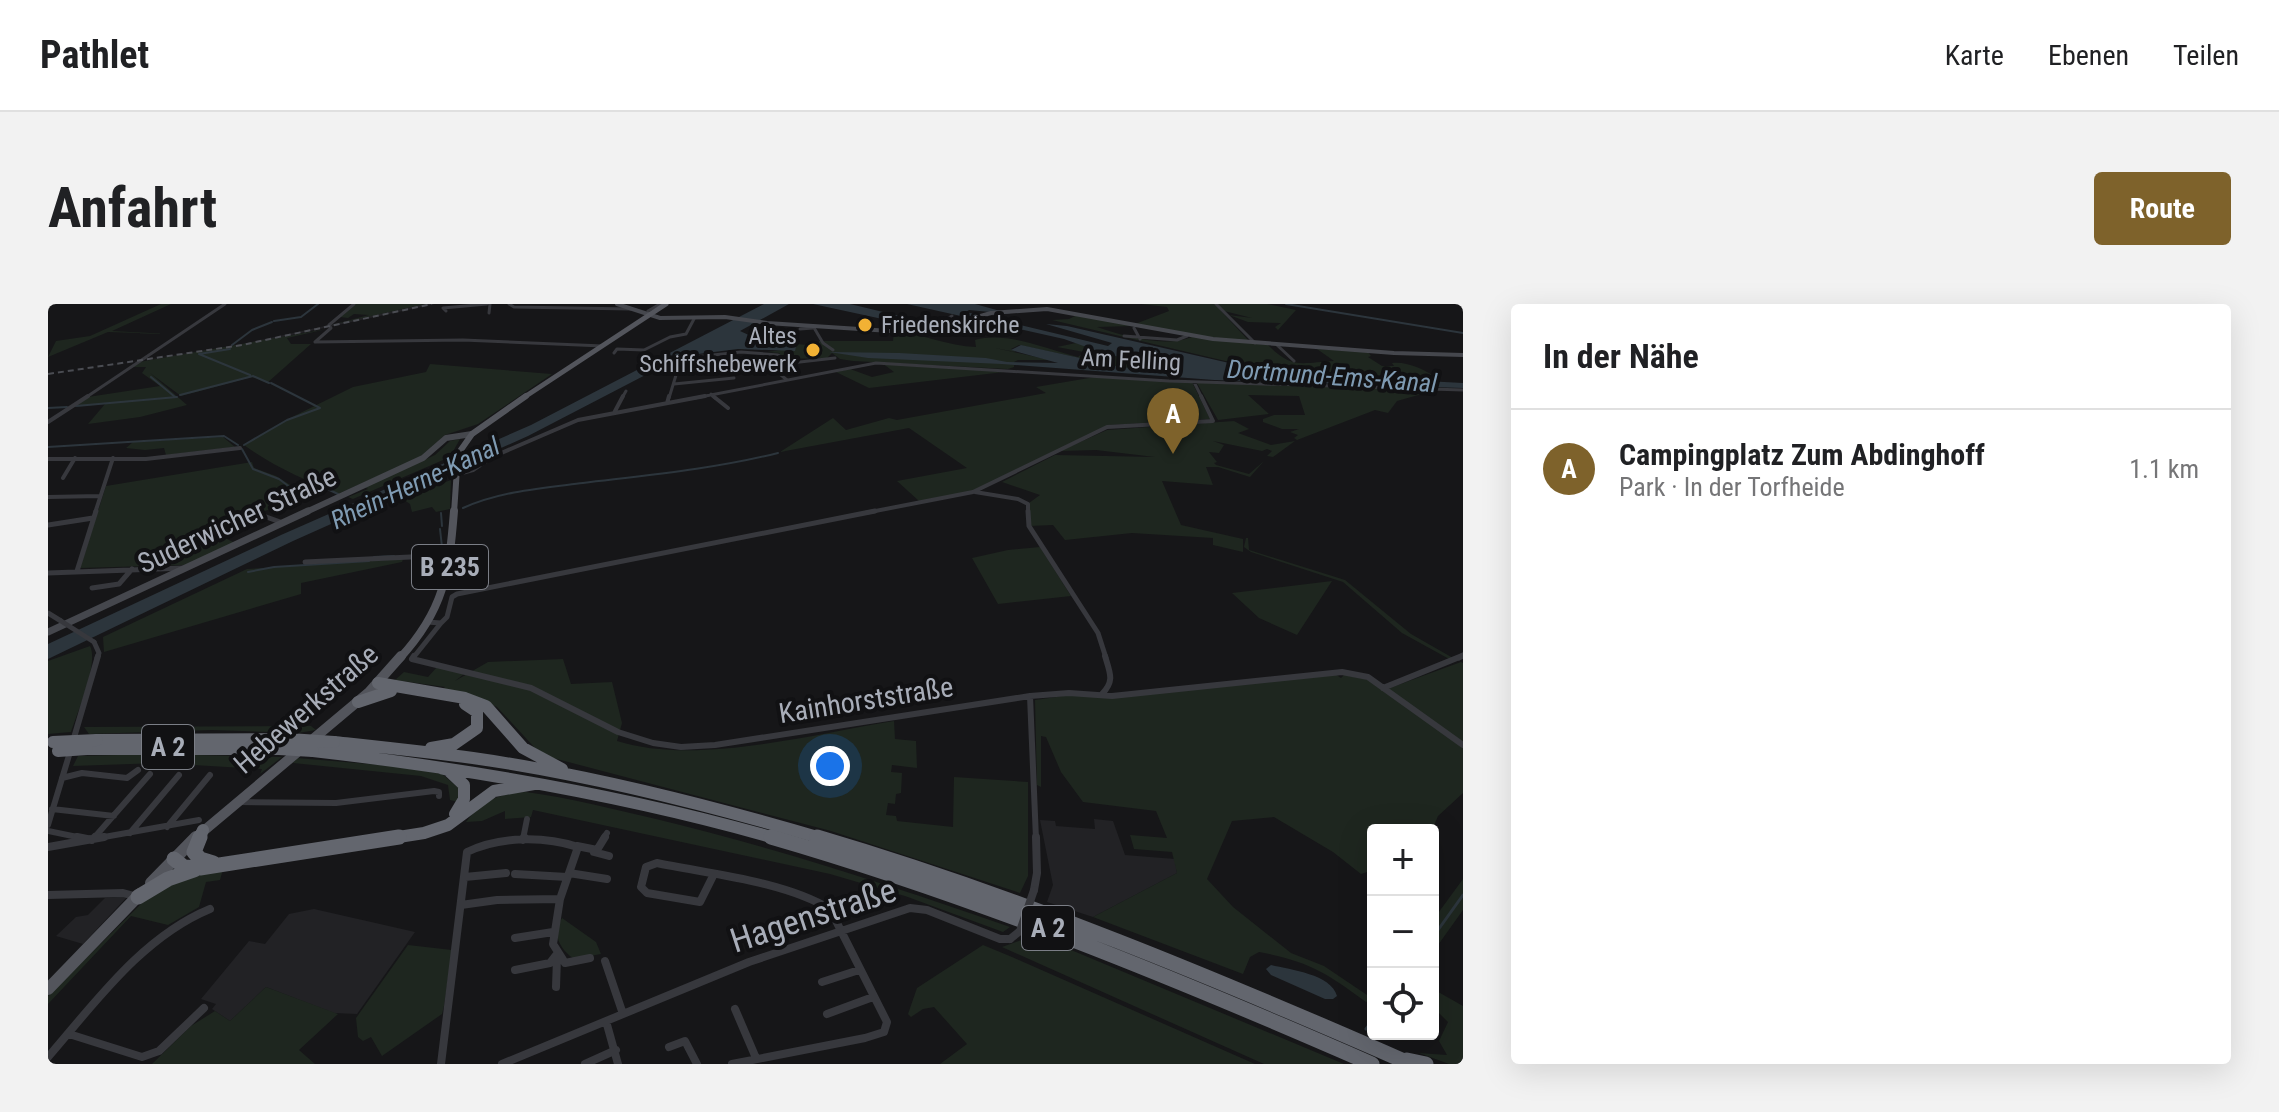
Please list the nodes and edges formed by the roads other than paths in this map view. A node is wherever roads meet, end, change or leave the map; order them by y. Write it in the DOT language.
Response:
graph roads {
  1 [pos="225,304"];
  2 [pos="354,304"];
  3 [pos="488,304"];
  4 [pos="509,304"];
  5 [pos="660,304"];
  6 [pos="666,304"];
  7 [pos="1216,304"];
  8 [pos="477,306"];
  9 [pos="461,307"];
  10 [pos="617,307"];
  11 [pos="589,310"];
  12 [pos="446,311"];
  13 [pos="489,313"];
  14 [pos="649,313"];
  15 [pos="611,315"];
  16 [pos="585,316"];
  17 [pos="694,319"];
  18 [pos="813,327"];
  19 [pos="1134,328"];
  20 [pos="800,329"];
  21 [pos="663,333"];
  22 [pos="673,336"];
  23 [pos="1124,336"];
  24 [pos="1187,336"];
  25 [pos="1140,339"];
  26 [pos="1255,343"];
  27 [pos="1277,345"];
  28 [pos="603,346"];
  29 [pos="614,353"];
  30 [pos="833,354"];
  31 [pos="1463,355"];
  32 [pos="769,360"];
  33 [pos="1294,361"];
  34 [pos="799,362"];
  35 [pos="789,363"];
  36 [pos="773,366"];
  37 [pos="679,367"];
  38 [pos="845,369"];
  39 [pos="812,375"];
  40 [pos="734,378"];
  41 [pos="787,380"];
  42 [pos="1194,382"];
  43 [pos="674,384"];
  44 [pos="1463,390"];
  45 [pos="626,391"];
  46 [pos="711,394"];
  47 [pos="667,403"];
  48 [pos="728,408"];
  49 [pos="614,413"];
  50 [pos="48,422"];
  51 [pos="481,426"];
  52 [pos="460,434"];
  53 [pos="471,435"];
  54 [pos="442,443"];
  55 [pos="240,448"];
  56 [pos="75,458"];
  57 [pos="113,458"];
  58 [pos="48,459"];
  59 [pos="455,473"];
  60 [pos="63,478"];
  61 [pos="973,492"];
  62 [pos="100,496"];
  63 [pos="48,497"];
  64 [pos="258,514"];
  65 [pos="93,518"];
  66 [pos="283,523"];
  67 [pos="48,525"];
  68 [pos="452,555"];
  69 [pos="305,562"];
  70 [pos="185,568"];
  71 [pos="132,569"];
  72 [pos="77,571"];
  73 [pos="48,573"];
  74 [pos="92,588"];
  75 [pos="48,613"];
  76 [pos="427,622"];
  77 [pos="441,623"];
  78 [pos="48,632"];
  79 [pos="1463,655"];
  80 [pos="377,684"];
  81 [pos="1383,688"];
  82 [pos="391,691"];
  83 [pos="1102,694"];
  84 [pos="1030,696"];
  85 [pos="358,702"];
  86 [pos="1463,745"];
  87 [pos="52,747"];
  88 [pos="418,756"];
  89 [pos="138,770"];
  90 [pos="150,774"];
  91 [pos="573,774"];
  92 [pos="179,775"];
  93 [pos="210,775"];
  94 [pos="62,778"];
  95 [pos="549,782"];
  96 [pos="439,796"];
  97 [pos="234,802"];
  98 [pos="52,809"];
  99 [pos="114,816"];
  100 [pos="527,819"];
  101 [pos="48,825"];
  102 [pos="201,825"];
  103 [pos="167,827"];
  104 [pos="434,830"];
  105 [pos="48,831"];
  106 [pos="130,833"];
  107 [pos="607,833"];
  108 [pos="92,840"];
  109 [pos="523,840"];
  110 [pos="48,847"];
  111 [pos="577,847"];
  112 [pos="609,856"];
  113 [pos="174,859"];
  114 [pos="211,865"];
  115 [pos="568,875"];
  116 [pos="713,876"];
  117 [pos="465,877"];
  118 [pos="607,879"];
  119 [pos="48,895"];
  120 [pos="138,897"];
  121 [pos="560,899"];
  122 [pos="461,905"];
  123 [pos="210,909"];
  124 [pos="553,932"];
  125 [pos="841,933"];
  126 [pos="515,938"];
  127 [pos="557,954"];
  128 [pos="590,958"];
  129 [pos="605,961"];
  130 [pos="515,970"];
  131 [pos="859,970"];
  132 [pos="822,982"];
  133 [pos="556,987"];
  134 [pos="48,989"];
  135 [pos="873,997"];
  136 [pos="204,1008"];
  137 [pos="735,1009"];
  138 [pos="623,1014"];
  139 [pos="827,1014"];
  140 [pos="606,1021"];
  141 [pos="69,1034"];
  142 [pos="669,1047"];
  143 [pos="616,1050"];
  144 [pos="48,1057"];
  145 [pos="756,1058"];
  146 [pos="519,1060"];
  147 [pos="1405,1061"];
  148 [pos="441,1064"];
  149 [pos="502,1064"];
  150 [pos="585,1064"];
  151 [pos="618,1064"];
  152 [pos="697,1064"];
  153 [pos="732,1064"];
  154 [pos="1372,1064"];
  155 [pos="1426,1064"];
  1 -- 50 [label="street"];
  2 -- 28 [label="street"];
  3 -- 8 [label="street"];
  3 -- 13 [label="street"];
  4 -- 11 [label="street"];
  5 -- 14 [label="street"];
  6 -- 14 [label="main road, B 235"];
  7 -- 26 [label="street"];
  8 -- 9 [label="street"];
  9 -- 12 [label="street"];
  10 -- 11 [label="street"];
  10 -- 14 [label="main road"];
  10 -- 15 [label="street"];
  11 -- 16 [label="street"];
  14 -- 17 [label="main road"];
  14 -- 28 [label="main road, B 235"];
  17 -- 18 [label="main road"];
  17 -- 22 [label="street"];
  18 -- 20 [label="street"];
  18 -- 24 [label="main road"];
  18 -- 30 [label="street"];
  19 -- 25 [label="street"];
  21 -- 22 [label="street"];
  22 -- 29 [label="street"];
  23 -- 25 [label="street"];
  24 -- 25 [label="street"];
  24 -- 26 [label="main road"];
  26 -- 27 [label="main road"];
  27 -- 31 [label="main road"];
  27 -- 33 [label="street"];
  28 -- 51 [label="main road, B 235"];
  30 -- 34 [label="street"];
  30 -- 38 [label="street"];
  32 -- 36 [label="street"];
  34 -- 35 [label="street"];
  34 -- 39 [label="street"];
  35 -- 36 [label="street"];
  35 -- 37 [label="street"];
  36 -- 37 [label="street"];
  36 -- 41 [label="street"];
  37 -- 43 [label="street"];
  38 -- 39 [label="street, Am Felling"];
  38 -- 42 [label="street, Am Felling"];
  39 -- 41 [label="street, Am Felling"];
  40 -- 43 [label="street"];
  41 -- 46 [label="street, Am Felling"];
  42 -- 44 [label="street, Am Felling"];
  42 -- 61 [label="street"];
  43 -- 47 [label="street"];
  45 -- 49 [label="street"];
  46 -- 47 [label="street, Am Felling"];
  46 -- 48 [label="street"];
  47 -- 49 [label="street"];
  49 -- 59 [label="street"];
  51 -- 52 [label="main road, B 235"];
  51 -- 53 [label="main road, B 235"];
  52 -- 53 [label="main road, Suderwicher Straße"];
  52 -- 54 [label="main road, Suderwicher Straße"];
  53 -- 54 [label="main road, Suderwicher Straße"];
  53 -- 59 [label="main road, B 235"];
  54 -- 66 [label="main road, Suderwicher Straße"];
  55 -- 57 [label="street"];
  56 -- 57 [label="street"];
  56 -- 58 [label="street"];
  56 -- 60 [label="street"];
  57 -- 62 [label="street"];
  59 -- 68 [label="main road, Hebewerkstraße / B 235"];
  61 -- 77 [label="street"];
  61 -- 83 [label="street"];
  62 -- 63 [label="street"];
  62 -- 65 [label="street"];
  64 -- 66 [label="street"];
  65 -- 67 [label="street"];
  65 -- 72 [label="street"];
  66 -- 70 [label="main road, Suderwicher Straße"];
  68 -- 69 [label="street"];
  68 -- 76 [label="main road, Hebewerkstraße / B 235"];
  70 -- 71 [label="street"];
  70 -- 78 [label="main road, Suderwicher Straße"];
  71 -- 72 [label="street"];
  71 -- 74 [label="street"];
  72 -- 73 [label="street"];
  75 -- 94 [label="street, bridge"];
  76 -- 77 [label="street"];
  76 -- 80 [label="main road, Hebewerkstraße / B 235"];
  77 -- 84 [label="street, Kainhorststraße"];
  79 -- 81 [label="street"];
  80 -- 82 [label="highway"];
  80 -- 85 [label="main road, Hebewerkstraße / B 235"];
  80 -- 91 [label="highway"];
  81 -- 83 [label="street, Kainhorststraße"];
  81 -- 86 [label="street, Kainhorststraße"];
  82 -- 85 [label="highway"];
  82 -- 88 [label="highway"];
  83 -- 84 [label="street, Kainhorststraße"];
  84 -- 125 [label="street, Hagenstraße, bridge"];
  85 -- 97 [label="main road, Hebewerkstraße / B 235"];
  87 -- 88 [label="highway, A 2, bridge"];
  87 -- 88 [label="highway, A 2, bridge"];
  88 -- 91 [label="highway, A 2"];
  88 -- 95 [label="highway, A 2"];
  88 -- 104 [label="highway"];
  89 -- 94 [label="street"];
  90 -- 99 [label="street"];
  91 -- 147 [label="highway, A 2"];
  92 -- 106 [label="street"];
  93 -- 103 [label="street"];
  94 -- 98 [label="street"];
  95 -- 104 [label="highway"];
  95 -- 154 [label="highway, A 2"];
  96 -- 97 [label="street"];
  97 -- 102 [label="main road, Hebewerkstraße / B 235"];
  98 -- 99 [label="street"];
  98 -- 101 [label="street"];
  99 -- 108 [label="street"];
  100 -- 109 [label="street"];
  102 -- 103 [label="street"];
  102 -- 113 [label="main road, Hebewerkstraße / B 235"];
  102 -- 114 [label="highway"];
  103 -- 106 [label="street"];
  104 -- 114 [label="highway"];
  105 -- 108 [label="street"];
  106 -- 108 [label="street"];
  107 -- 111 [label="street"];
  108 -- 110 [label="street"];
  109 -- 111 [label="street"];
  109 -- 117 [label="street"];
  111 -- 112 [label="street"];
  111 -- 115 [label="street"];
  113 -- 114 [label="highway"];
  113 -- 120 [label="main road, Hebewerkstraße / B 235"];
  114 -- 120 [label="highway"];
  115 -- 117 [label="street"];
  115 -- 118 [label="street"];
  115 -- 121 [label="street"];
  116 -- 116 [label="street"];
  116 -- 125 [label="street"];
  117 -- 122 [label="street"];
  119 -- 120 [label="street"];
  120 -- 134 [label="main road, Hebewerkstraße / B 235"];
  121 -- 122 [label="street"];
  121 -- 124 [label="street"];
  122 -- 148 [label="street"];
  123 -- 141 [label="street"];
  124 -- 126 [label="street"];
  124 -- 127 [label="street"];
  125 -- 131 [label="street"];
  125 -- 138 [label="street, Hagenstraße"];
  127 -- 128 [label="street"];
  127 -- 130 [label="street"];
  127 -- 133 [label="street"];
  129 -- 138 [label="street"];
  131 -- 132 [label="street"];
  131 -- 135 [label="street"];
  135 -- 139 [label="street"];
  135 -- 145 [label="street"];
  136 -- 141 [label="street"];
  137 -- 145 [label="street"];
  138 -- 140 [label="street, Hagenstraße"];
  140 -- 143 [label="street"];
  140 -- 146 [label="street, Hagenstraße"];
  141 -- 144 [label="street"];
  142 -- 152 [label="street"];
  143 -- 150 [label="street"];
  143 -- 151 [label="street"];
  145 -- 153 [label="street"];
  146 -- 149 [label="street, Hagenstraße"];
  147 -- 155 [label="highway"];
}
